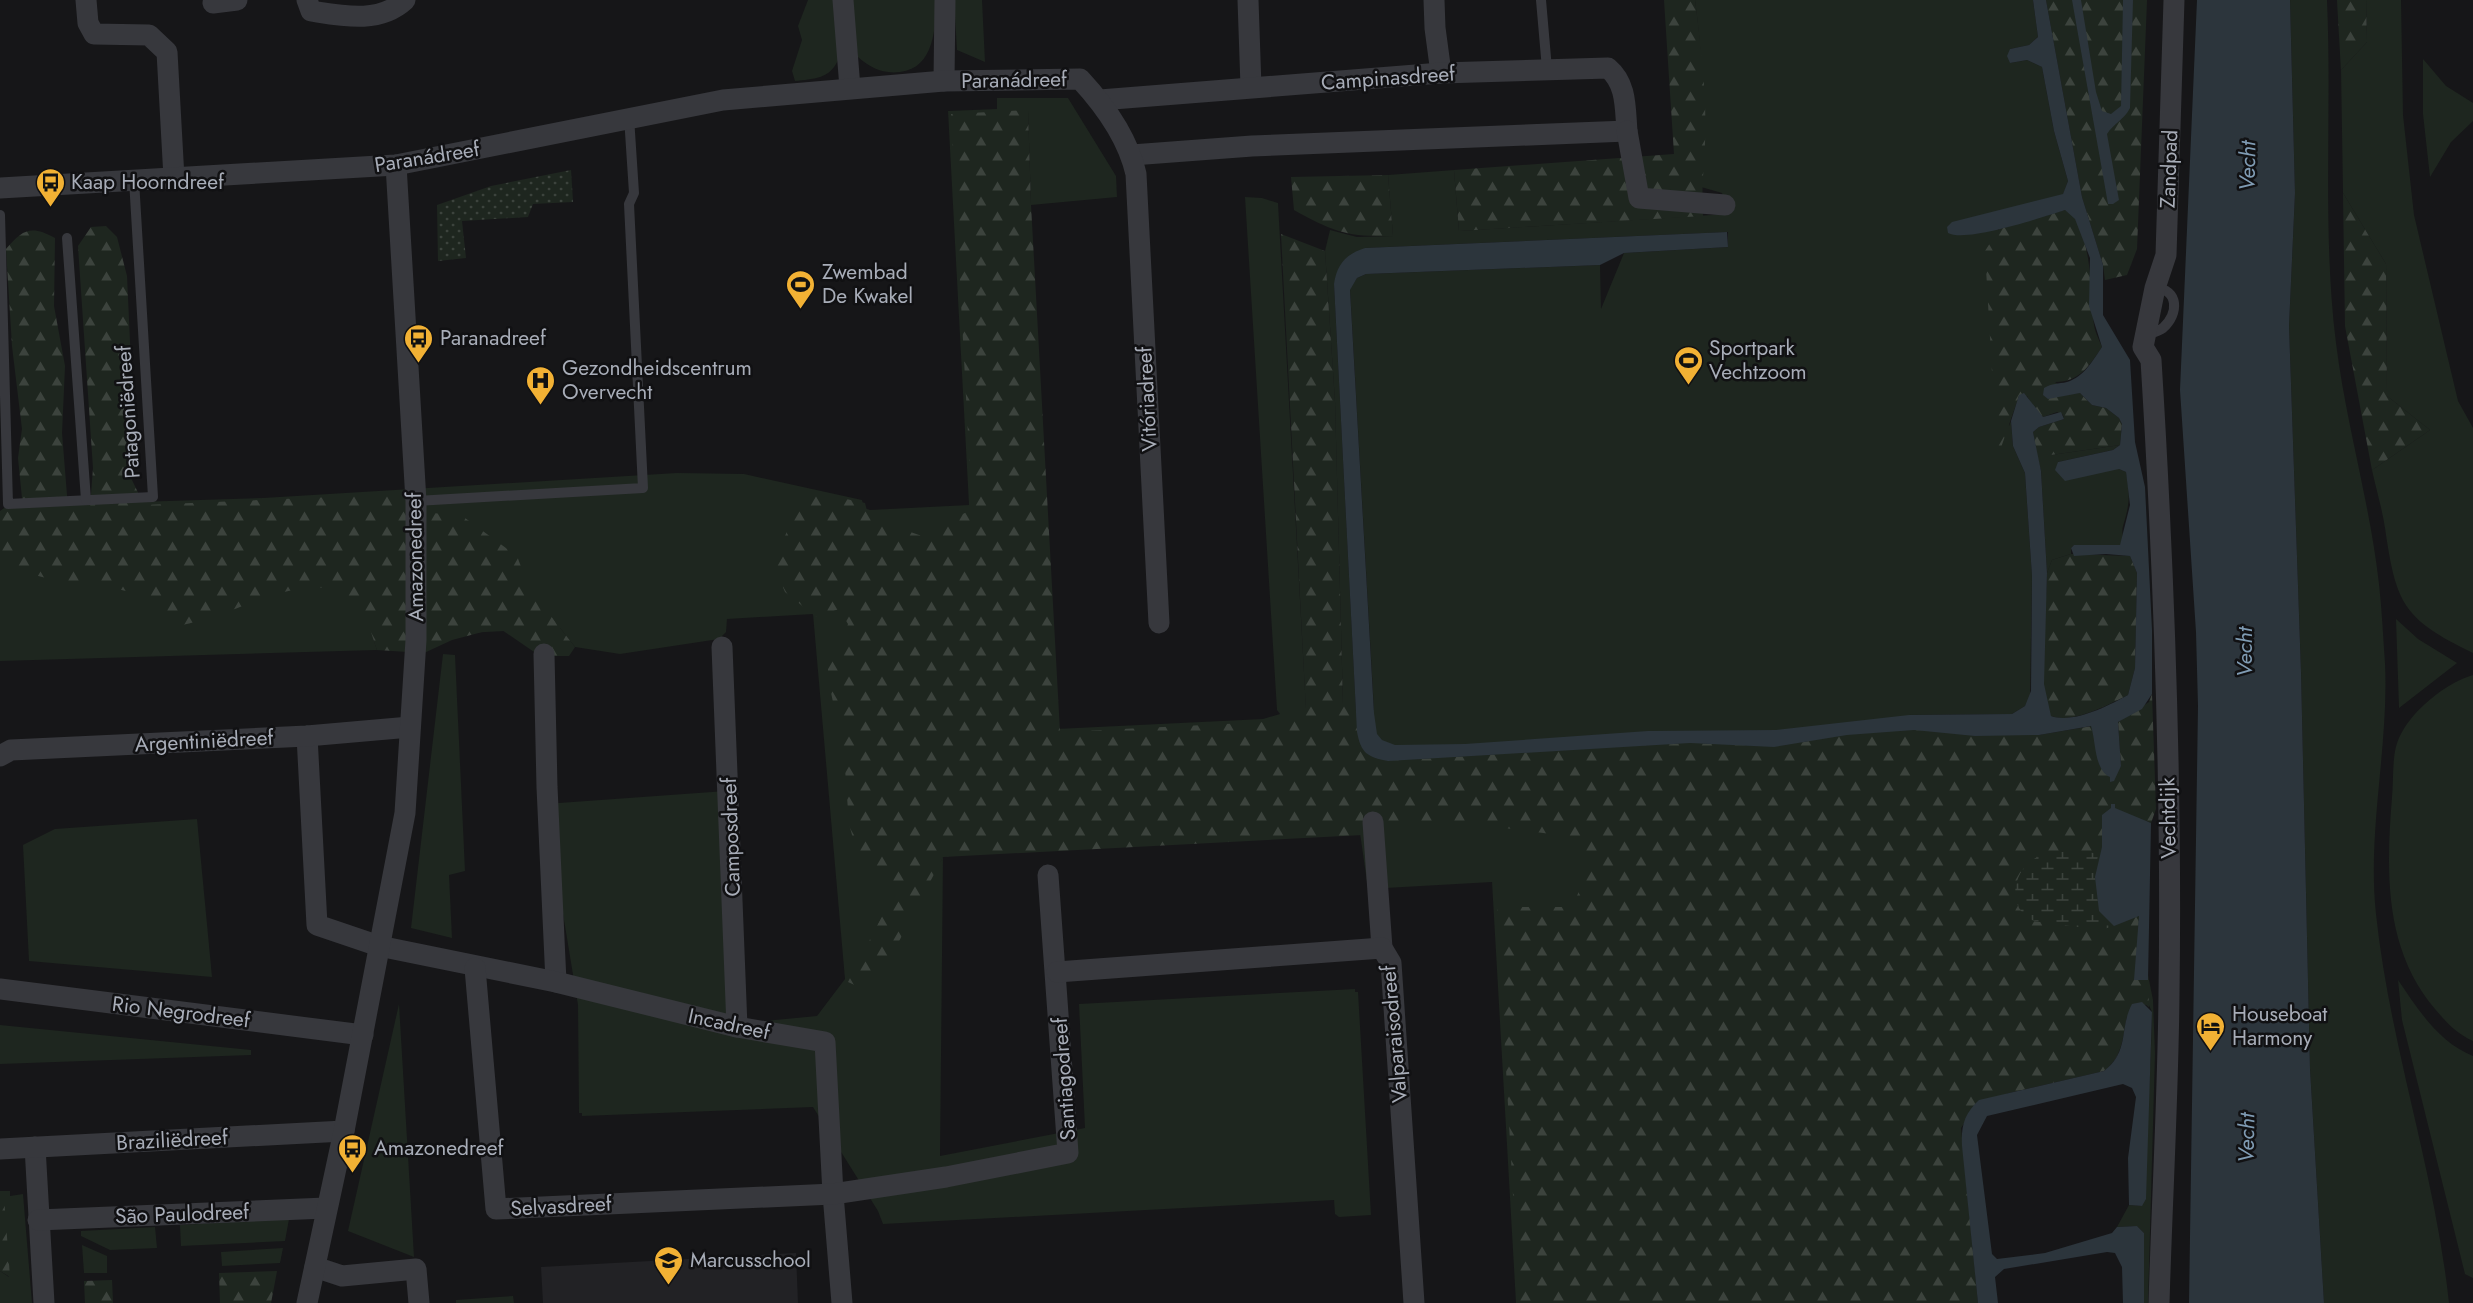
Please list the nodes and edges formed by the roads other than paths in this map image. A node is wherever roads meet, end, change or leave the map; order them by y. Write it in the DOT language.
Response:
graph roads {
  1 [pos="86,0"];
  2 [pos="237,0"];
  3 [pos="307,0"];
  4 [pos="405,0"];
  5 [pos="843,0"];
  6 [pos="945,0"];
  7 [pos="1248,0"];
  8 [pos="1434,0"];
  9 [pos="1541,0"];
  10 [pos="2174,0"];
  11 [pos="213,3"];
  12 [pos="1547,69"];
  13 [pos="1441,74"];
  14 [pos="944,81"];
  15 [pos="1251,87"];
  16 [pos="850,88"];
  17 [pos="1100,100"];
  18 [pos="629,117"];
  19 [pos="1627,131"];
  20 [pos="1134,164"];
  21 [pos="396,165"];
  22 [pos="174,178"];
  23 [pos="134,180"];
  24 [pos="0,188"];
  25 [pos="1725,205"];
  26 [pos="0,215"];
  27 [pos="68,238"];
  28 [pos="2144,335"];
  29 [pos="86,501"];
  30 [pos="416,501"];
  31 [pos="1159,623"];
  32 [pos="722,647"];
  33 [pos="544,654"];
  34 [pos="410,727"];
  35 [pos="307,736"];
  36 [pos="0,756"];
  37 [pos="1373,822"];
  38 [pos="1048,875"];
  39 [pos="379,946"];
  40 [pos="1382,948"];
  41 [pos="475,968"];
  42 [pos="1057,972"];
  43 [pos="556,982"];
  44 [pos="0,989"];
  45 [pos="736,1028"];
  46 [pos="363,1035"];
  47 [pos="344,1131"];
  48 [pos="35,1147"];
  49 [pos="0,1149"];
  50 [pos="832,1194"];
  51 [pos="326,1208"];
  52 [pos="38,1220"];
  53 [pos="315,1267"];
  54 [pos="44,1303"];
  55 [pos="307,1303"];
  56 [pos="419,1303"];
  57 [pos="842,1303"];
  58 [pos="1414,1303"];
  59 [pos="2159,1303"];
  1 -- 22 [label="street"];
  2 -- 11 [label="street"];
  3 -- 4 [label="street"];
  5 -- 16 [label="street"];
  6 -- 14 [label="street, Paranádreef"];
  7 -- 15 [label="street"];
  8 -- 13 [label="street"];
  9 -- 12 [label="lane"];
  10 -- 28 [label="street, Zandpad"];
  12 -- 13 [label="street, Campinasdreef"];
  12 -- 19 [label="street, Campinasdreef"];
  13 -- 15 [label="street, Campinasdreef"];
  14 -- 16 [label="street, Paranádreef"];
  14 -- 17 [label="street, Paranádreef"];
  15 -- 17 [label="street, Campinasdreef"];
  16 -- 18 [label="street, Paranádreef"];
  17 -- 20 [label="street, Paranádreef"];
  18 -- 21 [label="street, Paranádreef"];
  18 -- 30 [label="lane"];
  19 -- 20 [label="street"];
  19 -- 25 [label="street, Campinasdreef"];
  20 -- 31 [label="street, Vitóriadreef"];
  21 -- 22 [label="street, Paranádreef"];
  21 -- 30 [label="street, Amazonedreef"];
  22 -- 23 [label="street, Paranádreef"];
  23 -- 24 [label="street, Paranádreef"];
  23 -- 29 [label="lane, Patagoniëdreef"];
  26 -- 29 [label="lane, Patagoniëdreef"];
  27 -- 29 [label="lane"];
  28 -- 59 [label="street, Vechtdijk"];
  30 -- 34 [label="street, Amazonedreef"];
  32 -- 45 [label="street, Camposdreef"];
  33 -- 43 [label="street"];
  34 -- 35 [label="street, Argentiniëdreef"];
  34 -- 39 [label="street, Amazonedreef"];
  35 -- 36 [label="street, Argentiniëdreef"];
  35 -- 39 [label="street"];
  37 -- 40 [label="street"];
  38 -- 42 [label="street, Santiagodreef"];
  39 -- 41 [label="street, Incadreef"];
  39 -- 46 [label="street, Amazonedreef"];
  40 -- 42 [label="street, Valparaisodreef"];
  40 -- 58 [label="street, Valparaisodreef"];
  41 -- 43 [label="street, Incadreef"];
  41 -- 50 [label="street, Selvasdreef"];
  42 -- 50 [label="street, Santiagodreef"];
  43 -- 45 [label="street, Incadreef"];
  44 -- 46 [label="street, Rio Negrodreef"];
  45 -- 50 [label="street, Incadreef"];
  46 -- 47 [label="street, Amazonedreef"];
  47 -- 48 [label="street, Braziliëdreef"];
  47 -- 51 [label="street, Amazonedreef"];
  48 -- 49 [label="street, Braziliëdreef"];
  48 -- 52 [label="street"];
  50 -- 57 [label="street, Incadreef"];
  51 -- 52 [label="street, São Paulodreef"];
  51 -- 53 [label="street, Amazonedreef"];
  52 -- 54 [label="street"];
  53 -- 55 [label="street, Amazonedreef"];
  53 -- 56 [label="street"];
}
